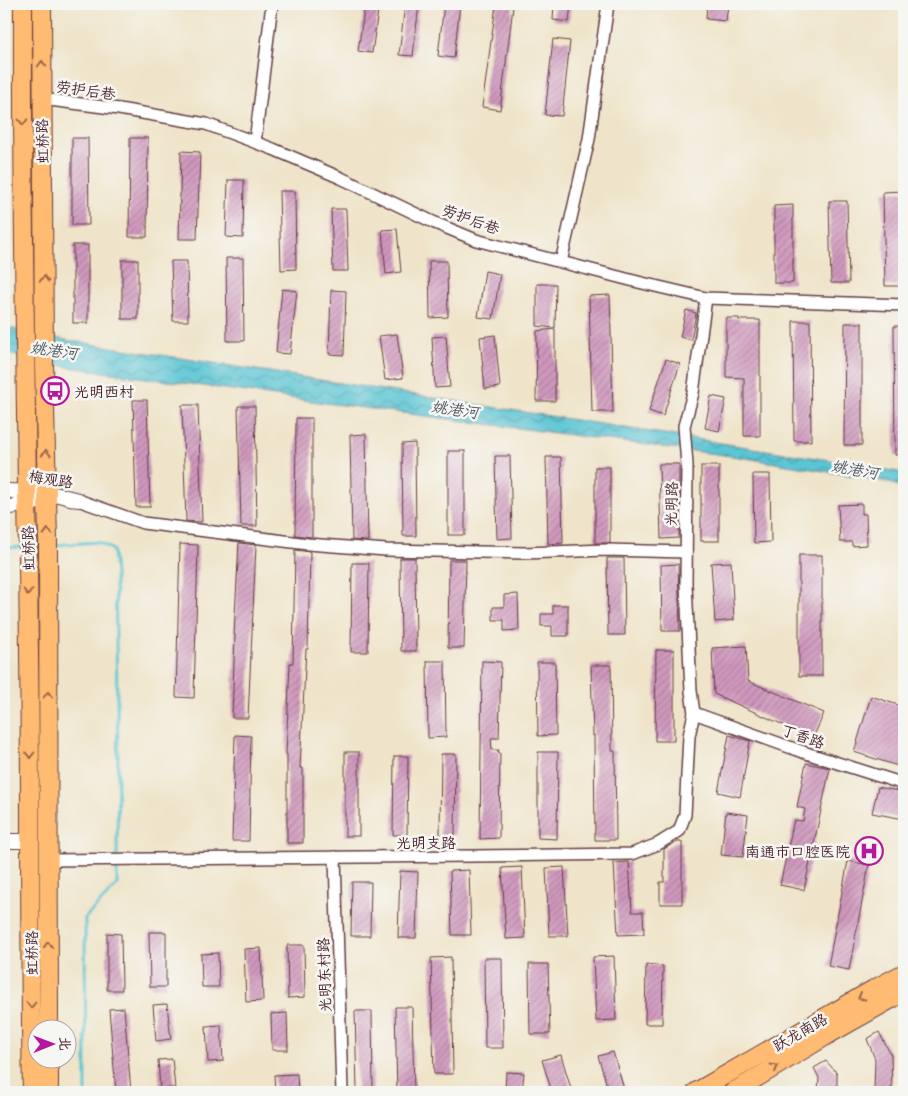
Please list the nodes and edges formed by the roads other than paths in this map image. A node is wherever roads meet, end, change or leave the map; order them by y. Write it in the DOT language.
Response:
graph roads {
  1 [pos="23,4"];
  2 [pos="42,4"];
  3 [pos="272,4"];
  4 [pos="608,4"];
  5 [pos="42,99"];
  6 [pos="255,142"];
  7 [pos="562,262"];
  8 [pos="706,298"];
  9 [pos="904,306"];
  10 [pos="4,491"];
  11 [pos="47,497"];
  12 [pos="26,498"];
  13 [pos="78,500"];
  14 [pos="4,508"];
  15 [pos="686,552"];
  16 [pos="694,713"];
  17 [pos="904,784"];
  18 [pos="4,841"];
  19 [pos="30,841"];
  20 [pos="335,857"];
  21 [pos="48,860"];
  22 [pos="904,974"];
  23 [pos="904,992"];
  24 [pos="49,1018"];
  25 [pos="49,1068"];
  26 [pos="32,1092"];
  27 [pos="49,1092"];
  28 [pos="342,1092"];
  29 [pos="696,1092"];
  30 [pos="733,1092"];
  1 -- 12 [label="main road, 虹桥路, one-way"];
  5 -- 2 [label="main road, 虹桥路, one-way"];
  3 -- 6 [label="street"];
  4 -- 7 [label="street"];
  5 -- 6 [label="street, 劳护后巷"];
  11 -- 5 [label="main road, 虹桥路, one-way"];
  6 -- 7 [label="street, 劳护后巷"];
  7 -- 8 [label="street, 劳护后巷"];
  8 -- 9 [label="street, 劳护后巷"];
  8 -- 15 [label="street, 光明路"];
  10 -- 12 [label="street, 梅观路"];
  11 -- 12 [label="street, 梅观路"];
  11 -- 13 [label="street, 梅观路"];
  21 -- 11 [label="main road, 虹桥路, one-way"];
  12 -- 14 [label="street, 梅观路"];
  12 -- 19 [label="main road, 虹桥路, one-way"];
  13 -- 15 [label="street"];
  15 -- 16 [label="street, 光明路"];
  16 -- 17 [label="street, 丁香路"];
  16 -- 20 [label="street, 光明支路"];
  18 -- 19 [label="street"];
  19 -- 26 [label="main road, 虹桥路, one-way"];
  20 -- 21 [label="street, 光明支路"];
  20 -- 28 [label="street, 光明东村路"];
  24 -- 21 [label="main road, 虹桥路, one-way"];
  22 -- 29 [label="main road, 跃龙南路, one-way"];
  30 -- 23 [label="main road, 跃龙南路, one-way"];
  25 -- 27 [label="main road"];
}
